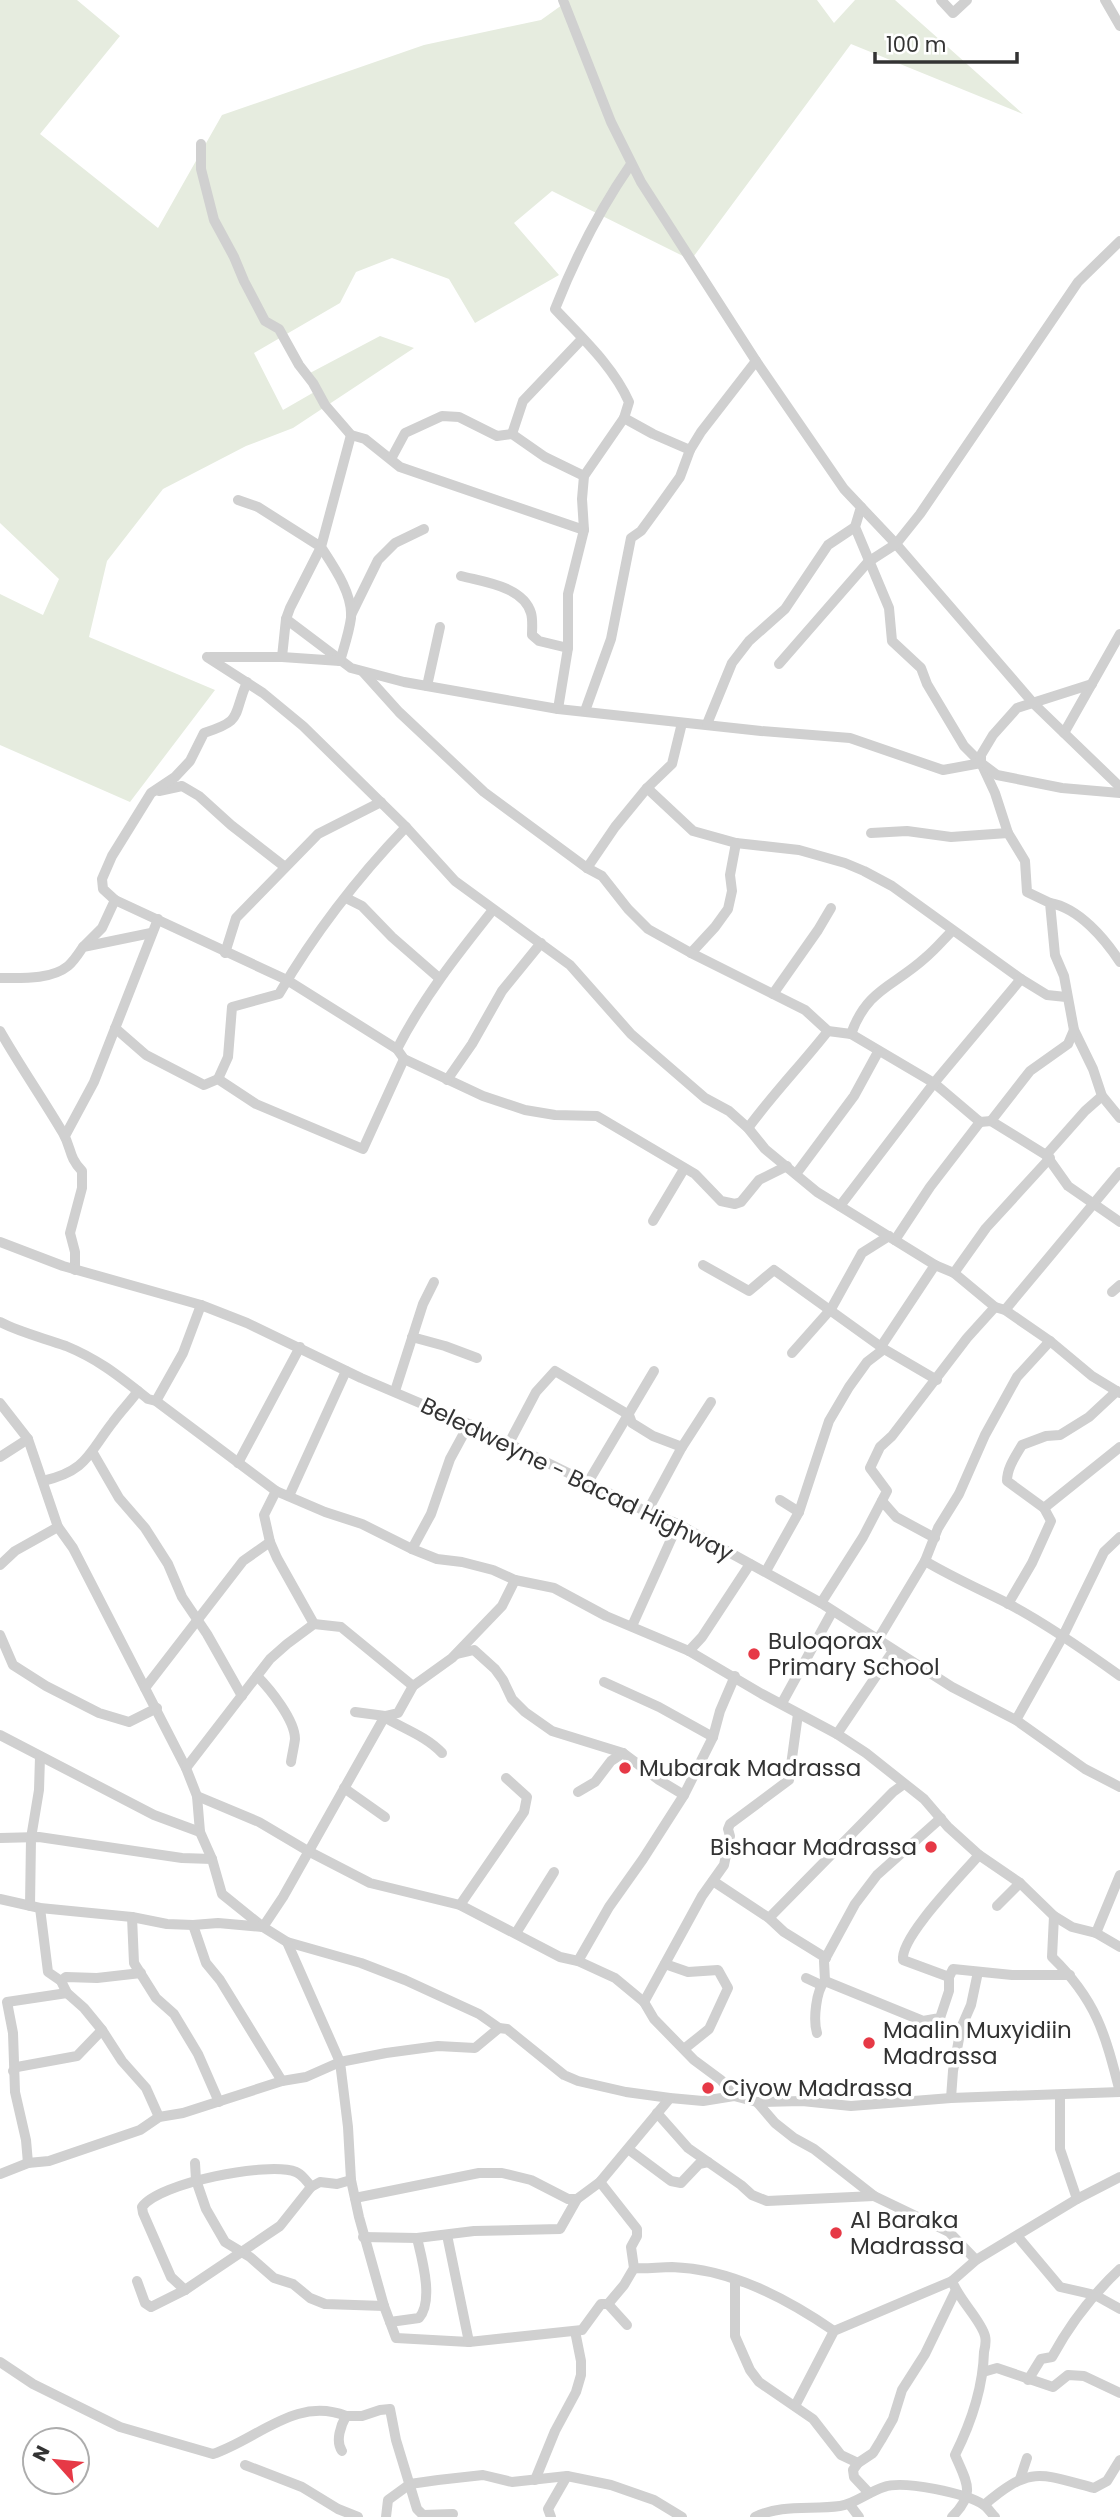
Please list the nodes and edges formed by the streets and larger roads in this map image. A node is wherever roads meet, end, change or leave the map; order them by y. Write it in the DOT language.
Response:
graph roads {
  1 [pos="563,0"];
  2 [pos="941,0"];
  3 [pos="967,0"];
  4 [pos="1105,0"];
  5 [pos="1120,26"];
  6 [pos="201,144"];
  7 [pos="631,164"];
  8 [pos="1120,241"];
  9 [pos="583,339"];
  10 [pos="756,361"];
  11 [pos="624,418"];
  12 [pos="512,434"];
  13 [pos="351,435"];
  14 [pos="690,450"];
  15 [pos="391,459"];
  16 [pos="583,476"];
  17 [pos="238,500"];
  18 [pos="861,507"];
  19 [pos="855,527"];
  20 [pos="424,530"];
  21 [pos="584,530"];
  22 [pos="896,544"];
  23 [pos="321,547"];
  24 [pos="868,562"];
  25 [pos="461,576"];
  26 [pos="351,615"];
  27 [pos="286,619"];
  28 [pos="440,627"];
  29 [pos="1120,634"];
  30 [pos="568,648"];
  31 [pos="282,657"];
  32 [pos="340,661"];
  33 [pos="779,664"];
  34 [pos="362,672"];
  35 [pos="247,682"];
  36 [pos="1092,684"];
  37 [pos="427,686"];
  38 [pos="1034,704"];
  39 [pos="558,709"];
  40 [pos="585,711"];
  41 [pos="682,723"];
  42 [pos="707,724"];
  43 [pos="1064,733"];
  44 [pos="981,763"];
  45 [pos="646,788"];
  46 [pos="1120,790"];
  47 [pos="151,793"];
  48 [pos="381,802"];
  49 [pos="406,827"];
  50 [pos="871,833"];
  51 [pos="1008,833"];
  52 [pos="736,843"];
  53 [pos="285,867"];
  54 [pos="587,868"];
  55 [pos="346,898"];
  56 [pos="115,901"];
  57 [pos="1050,903"];
  58 [pos="831,908"];
  59 [pos="492,911"];
  60 [pos="158,919"];
  61 [pos="951,931"];
  62 [pos="151,933"];
  63 [pos="541,943"];
  64 [pos="83,947"];
  65 [pos="225,953"];
  66 [pos="691,953"];
  67 [pos="1120,962"];
  68 [pos="0,978"];
  69 [pos="439,978"];
  70 [pos="1021,979"];
  71 [pos="287,981"];
  72 [pos="772,995"];
  73 [pos="1066,997"];
  74 [pos="115,1028"];
  75 [pos="1074,1030"];
  76 [pos="0,1031"];
  77 [pos="828,1031"];
  78 [pos="851,1034"];
  79 [pos="397,1049"];
  80 [pos="878,1052"];
  81 [pos="404,1059"];
  82 [pos="218,1079"];
  83 [pos="447,1080"];
  84 [pos="934,1083"];
  85 [pos="1102,1096"];
  86 [pos="1120,1118"];
  87 [pos="986,1121"];
  88 [pos="748,1128"];
  89 [pos="65,1136"];
  90 [pos="1048,1157"];
  91 [pos="787,1166"];
  92 [pos="684,1169"];
  93 [pos="1120,1172"];
  94 [pos="796,1174"];
  95 [pos="1093,1203"];
  96 [pos="840,1206"];
  97 [pos="653,1221"];
  98 [pos="1120,1222"];
  99 [pos="892,1238"];
  100 [pos="0,1242"];
  101 [pos="703,1265"];
  102 [pos="935,1265"];
  103 [pos="75,1270"];
  104 [pos="954,1273"];
  105 [pos="434,1282"];
  106 [pos="201,1305"];
  107 [pos="831,1309"];
  108 [pos="1000,1309"];
  109 [pos="0,1322"];
  110 [pos="412,1337"];
  111 [pos="1050,1340"];
  112 [pos="300,1347"];
  113 [pos="883,1347"];
  114 [pos="792,1353"];
  115 [pos="477,1358"];
  116 [pos="346,1371"];
  117 [pos="654,1371"];
  118 [pos="937,1380"];
  119 [pos="138,1391"];
  120 [pos="395,1391"];
  121 [pos="1119,1392"];
  122 [pos="156,1401"];
  123 [pos="711,1402"];
  124 [pos="0,1403"];
  125 [pos="629,1415"];
  126 [pos="468,1424"];
  127 [pos="27,1439"];
  128 [pos="508,1445"];
  129 [pos="682,1447"];
  130 [pos="1120,1447"];
  131 [pos="93,1453"];
  132 [pos="0,1457"];
  133 [pos="237,1463"];
  134 [pos="43,1481"];
  135 [pos="587,1484"];
  136 [pos="276,1491"];
  137 [pos="289,1496"];
  138 [pos="780,1500"];
  139 [pos="882,1501"];
  140 [pos="1044,1508"];
  141 [pos="647,1512"];
  142 [pos="799,1512"];
  143 [pos="678,1524"];
  144 [pos="58,1527"];
  145 [pos="1120,1537"];
  146 [pos="935,1538"];
  147 [pos="270,1542"];
  148 [pos="412,1549"];
  149 [pos="925,1561"];
  150 [pos="0,1564"];
  151 [pos="750,1564"];
  152 [pos="766,1571"];
  153 [pos="515,1580"];
  154 [pos="821,1603"];
  155 [pos="1008,1604"];
  156 [pos="832,1612"];
  157 [pos="199,1621"];
  158 [pos="314,1625"];
  159 [pos="632,1626"];
  160 [pos="0,1635"];
  161 [pos="1063,1636"];
  162 [pos="877,1641"];
  163 [pos="690,1651"];
  164 [pos="893,1651"];
  165 [pos="456,1654"];
  166 [pos="257,1676"];
  167 [pos="735,1676"];
  168 [pos="1120,1676"];
  169 [pos="604,1682"];
  170 [pos="413,1686"];
  171 [pos="145,1688"];
  172 [pos="242,1696"];
  173 [pos="782,1703"];
  174 [pos="157,1708"];
  175 [pos="355,1712"];
  176 [pos="797,1714"];
  177 [pos="384,1716"];
  178 [pos="1016,1720"];
  179 [pos="837,1734"];
  180 [pos="0,1735"];
  181 [pos="713,1737"];
  182 [pos="442,1753"];
  183 [pos="623,1753"];
  184 [pos="40,1757"];
  185 [pos="291,1762"];
  186 [pos="186,1768"];
  187 [pos="506,1778"];
  188 [pos="1118,1782"];
  189 [pos="904,1784"];
  190 [pos="344,1788"];
  191 [pos="578,1792"];
  192 [pos="684,1795"];
  193 [pos="197,1796"];
  194 [pos="385,1816"];
  195 [pos="941,1818"];
  196 [pos="200,1832"];
  197 [pos="0,1838"];
  198 [pos="31,1838"];
  199 [pos="308,1851"];
  200 [pos="979,1855"];
  201 [pos="212,1859"];
  202 [pos="554,1872"];
  203 [pos="1120,1875"];
  204 [pos="713,1881"];
  205 [pos="1020,1882"];
  206 [pos="0,1899"];
  207 [pos="460,1905"];
  208 [pos="997,1906"];
  209 [pos="35,1907"];
  210 [pos="1054,1916"];
  211 [pos="132,1917"];
  212 [pos="769,1918"];
  213 [pos="193,1925"];
  214 [pos="263,1927"];
  215 [pos="516,1933"];
  216 [pos="1097,1933"];
  217 [pos="287,1942"];
  218 [pos="1120,1947"];
  219 [pos="826,1958"];
  220 [pos="578,1961"];
  221 [pos="665,1964"];
  222 [pos="978,1972"];
  223 [pos="141,1973"];
  224 [pos="1070,1975"];
  225 [pos="949,1976"];
  226 [pos="806,1978"];
  227 [pos="61,1981"];
  228 [pos="823,1983"];
  229 [pos="67,1993"];
  230 [pos="644,2002"];
  231 [pos="499,2028"];
  232 [pos="102,2029"];
  233 [pos="817,2033"];
  234 [pos="684,2049"];
  235 [pos="340,2062"];
  236 [pos="13,2071"];
  237 [pos="282,2081"];
  238 [pos="1120,2092"];
  239 [pos="1060,2095"];
  240 [pos="734,2096"];
  241 [pos="670,2098"];
  242 [pos="951,2098"];
  243 [pos="219,2102"];
  244 [pos="757,2102"];
  245 [pos="657,2113"];
  246 [pos="159,2117"];
  247 [pos="628,2149"];
  248 [pos="708,2162"];
  249 [pos="28,2163"];
  250 [pos="195,2163"];
  251 [pos="0,2174"];
  252 [pos="1120,2177"];
  253 [pos="197,2180"];
  254 [pos="351,2180"];
  255 [pos="600,2182"];
  256 [pos="311,2187"];
  257 [pos="874,2196"];
  258 [pos="355,2198"];
  259 [pos="577,2199"];
  260 [pos="1077,2199"];
  261 [pos="447,2235"];
  262 [pos="363,2237"];
  263 [pos="1018,2237"];
  264 [pos="417,2238"];
  265 [pos="241,2252"];
  266 [pos="976,2260"];
  267 [pos="634,2268"];
  268 [pos="1120,2269"];
  269 [pos="735,2280"];
  270 [pos="137,2281"];
  271 [pos="953,2286"];
  272 [pos="185,2290"];
  273 [pos="1095,2295"];
  274 [pos="608,2304"];
  275 [pos="384,2306"];
  276 [pos="1120,2309"];
  277 [pos="390,2322"];
  278 [pos="627,2325"];
  279 [pos="575,2331"];
  280 [pos="834,2331"];
  281 [pos="469,2343"];
  282 [pos="0,2362"];
  283 [pos="984,2372"];
  284 [pos="1028,2380"];
  285 [pos="1120,2393"];
  286 [pos="795,2406"];
  287 [pos="346,2416"];
  288 [pos="342,2451"];
  289 [pos="1027,2458"];
  290 [pos="1120,2460"];
  291 [pos="858,2463"];
  292 [pos="245,2465"];
  293 [pos="567,2476"];
  294 [pos="1020,2479"];
  295 [pos="536,2480"];
  296 [pos="410,2484"];
  297 [pos="869,2493"];
  298 [pos="967,2499"];
  299 [pos="850,2505"];
  300 [pos="984,2505"];
  301 [pos="453,2514"];
  302 [pos="358,2517"];
  303 [pos="386,2517"];
  304 [pos="551,2517"];
  305 [pos="682,2517"];
  306 [pos="755,2517"];
  307 [pos="859,2517"];
  308 [pos="952,2517"];
  309 [pos="995,2517"];
  1 -- 7 [label="street"];
  2 -- 3 [label="street"];
  4 -- 5 [label="street"];
  6 -- 13 [label="street"];
  7 -- 9 [label="street"];
  7 -- 10 [label="street"];
  8 -- 22 [label="street"];
  9 -- 11 [label="street"];
  9 -- 12 [label="street"];
  10 -- 14 [label="street"];
  10 -- 18 [label="street"];
  11 -- 14 [label="street"];
  11 -- 16 [label="street"];
  12 -- 15 [label="street"];
  12 -- 16 [label="street"];
  13 -- 15 [label="street"];
  13 -- 23 [label="street"];
  14 -- 40 [label="street"];
  15 -- 21 [label="street"];
  16 -- 21 [label="street"];
  17 -- 23 [label="street"];
  18 -- 19 [label="street"];
  18 -- 22 [label="street"];
  19 -- 24 [label="street"];
  19 -- 42 [label="street"];
  20 -- 26 [label="street"];
  21 -- 30 [label="street"];
  22 -- 24 [label="street"];
  22 -- 38 [label="street"];
  23 -- 26 [label="street"];
  23 -- 27 [label="street"];
  24 -- 33 [label="street"];
  24 -- 44 [label="street"];
  25 -- 30 [label="street"];
  26 -- 32 [label="street"];
  27 -- 31 [label="street"];
  27 -- 32 [label="street"];
  28 -- 37 [label="street"];
  29 -- 36 [label="street"];
  30 -- 39 [label="street"];
  31 -- 32 [label="street"];
  31 -- 35 [label="street"];
  32 -- 34 [label="street"];
  34 -- 37 [label="street"];
  34 -- 54 [label="street"];
  35 -- 47 [label="street"];
  35 -- 48 [label="street"];
  36 -- 38 [label="street"];
  36 -- 43 [label="street"];
  37 -- 39 [label="street"];
  38 -- 43 [label="street"];
  38 -- 44 [label="street"];
  39 -- 40 [label="street"];
  40 -- 41 [label="street"];
  41 -- 42 [label="street"];
  41 -- 45 [label="street"];
  42 -- 44 [label="street"];
  43 -- 46 [label="street"];
  44 -- 46 [label="street"];
  44 -- 51 [label="street"];
  45 -- 52 [label="street"];
  45 -- 54 [label="street"];
  47 -- 53 [label="street"];
  47 -- 56 [label="street"];
  48 -- 49 [label="street"];
  48 -- 53 [label="street"];
  49 -- 55 [label="street"];
  49 -- 59 [label="street"];
  50 -- 51 [label="street"];
  51 -- 57 [label="street"];
  52 -- 61 [label="street"];
  52 -- 66 [label="street"];
  53 -- 65 [label="street"];
  54 -- 66 [label="street"];
  55 -- 69 [label="street"];
  55 -- 71 [label="street"];
  56 -- 60 [label="street"];
  56 -- 64 [label="street"];
  57 -- 67 [label="street"];
  57 -- 73 [label="street"];
  58 -- 72 [label="street"];
  59 -- 63 [label="street"];
  59 -- 69 [label="street"];
  60 -- 62 [label="street"];
  60 -- 65 [label="street"];
  61 -- 70 [label="street"];
  61 -- 78 [label="street"];
  62 -- 64 [label="street"];
  62 -- 74 [label="street"];
  63 -- 83 [label="street"];
  63 -- 88 [label="street"];
  64 -- 68 [label="street"];
  65 -- 71 [label="street"];
  66 -- 72 [label="street"];
  69 -- 79 [label="street"];
  70 -- 73 [label="street"];
  70 -- 84 [label="street"];
  71 -- 79 [label="street"];
  71 -- 82 [label="street"];
  72 -- 77 [label="street"];
  73 -- 75 [label="street"];
  74 -- 82 [label="street"];
  74 -- 89 [label="street"];
  75 -- 85 [label="street"];
  75 -- 87 [label="street"];
  76 -- 89 [label="street"];
  77 -- 78 [label="street"];
  77 -- 88 [label="street"];
  78 -- 80 [label="street"];
  79 -- 81 [label="street"];
  80 -- 84 [label="street"];
  80 -- 94 [label="street"];
  81 -- 82 [label="street"];
  81 -- 83 [label="street"];
  83 -- 92 [label="street"];
  84 -- 87 [label="street"];
  84 -- 96 [label="street"];
  85 -- 86 [label="street"];
  85 -- 90 [label="street"];
  87 -- 90 [label="street"];
  87 -- 99 [label="street"];
  88 -- 91 [label="street"];
  89 -- 103 [label="street"];
  90 -- 95 [label="street"];
  90 -- 104 [label="street"];
  91 -- 92 [label="street"];
  91 -- 94 [label="street"];
  92 -- 97 [label="street"];
  93 -- 95 [label="street"];
  94 -- 96 [label="street"];
  95 -- 98 [label="street"];
  95 -- 108 [label="street"];
  96 -- 99 [label="street"];
  99 -- 102 [label="street"];
  99 -- 107 [label="street"];
  100 -- 103 [label="street, Beledweyne - Bacad Highway"];
  101 -- 107 [label="street"];
  102 -- 104 [label="street"];
  102 -- 113 [label="street"];
  103 -- 106 [label="street, Beledweyne - Bacad Highway"];
  104 -- 108 [label="street"];
  105 -- 110 [label="street"];
  106 -- 112 [label="street, Beledweyne - Bacad Highway"];
  106 -- 122 [label="street"];
  107 -- 113 [label="street"];
  107 -- 114 [label="street"];
  108 -- 111 [label="street"];
  108 -- 118 [label="street"];
  109 -- 119 [label="street"];
  110 -- 115 [label="street"];
  110 -- 120 [label="street"];
  111 -- 121 [label="street"];
  111 -- 146 [label="street"];
  112 -- 116 [label="street, Beledweyne - Bacad Highway"];
  112 -- 133 [label="street"];
  113 -- 118 [label="street"];
  113 -- 142 [label="street"];
  116 -- 120 [label="street, Beledweyne - Bacad Highway"];
  116 -- 137 [label="street"];
  117 -- 125 [label="street"];
  118 -- 139 [label="street"];
  119 -- 122 [label="street"];
  119 -- 131 [label="street"];
  120 -- 126 [label="street, Beledweyne - Bacad Highway"];
  121 -- 140 [label="street"];
  122 -- 133 [label="street"];
  123 -- 129 [label="street"];
  124 -- 127 [label="street"];
  125 -- 128 [label="street"];
  125 -- 129 [label="street"];
  125 -- 135 [label="street"];
  126 -- 128 [label="street, Beledweyne - Bacad Highway"];
  126 -- 148 [label="street"];
  127 -- 132 [label="street"];
  127 -- 134 [label="street"];
  128 -- 135 [label="street, Beledweyne - Bacad Highway"];
  129 -- 141 [label="street"];
  130 -- 140 [label="street"];
  131 -- 134 [label="street"];
  131 -- 157 [label="street"];
  133 -- 136 [label="street"];
  134 -- 144 [label="street"];
  135 -- 141 [label="street, Beledweyne - Bacad Highway"];
  136 -- 137 [label="street"];
  136 -- 147 [label="street"];
  137 -- 148 [label="street"];
  138 -- 142 [label="street"];
  139 -- 146 [label="street"];
  139 -- 154 [label="street"];
  140 -- 155 [label="street"];
  141 -- 143 [label="street, Beledweyne - Bacad Highway"];
  142 -- 152 [label="street"];
  143 -- 151 [label="street, Beledweyne - Bacad Highway"];
  143 -- 159 [label="street"];
  144 -- 150 [label="street"];
  144 -- 171 [label="street"];
  145 -- 161 [label="street"];
  146 -- 149 [label="street"];
  147 -- 157 [label="street"];
  147 -- 158 [label="street"];
  148 -- 153 [label="street"];
  149 -- 155 [label="street"];
  149 -- 162 [label="street"];
  151 -- 152 [label="street, Beledweyne - Bacad Highway"];
  151 -- 163 [label="street"];
  152 -- 154 [label="street, Beledweyne - Bacad Highway"];
  153 -- 159 [label="street"];
  153 -- 165 [label="street"];
  154 -- 156 [label="street, Beledweyne - Bacad Highway"];
  155 -- 161 [label="street"];
  156 -- 162 [label="street, Beledweyne - Bacad Highway"];
  156 -- 173 [label="street"];
  157 -- 171 [label="street"];
  157 -- 172 [label="street"];
  158 -- 166 [label="street"];
  158 -- 170 [label="street"];
  159 -- 163 [label="street"];
  160 -- 174 [label="street"];
  161 -- 168 [label="street"];
  161 -- 178 [label="street"];
  162 -- 164 [label="street, Beledweyne - Bacad Highway"];
  163 -- 167 [label="street"];
  164 -- 178 [label="street, Beledweyne - Bacad Highway"];
  164 -- 179 [label="street"];
  165 -- 170 [label="street"];
  165 -- 183 [label="street"];
  166 -- 172 [label="street"];
  166 -- 185 [label="street"];
  167 -- 173 [label="street"];
  167 -- 181 [label="street"];
  169 -- 181 [label="street"];
  170 -- 177 [label="street"];
  171 -- 174 [label="street"];
  172 -- 186 [label="street"];
  173 -- 176 [label="street"];
  174 -- 186 [label="street"];
  175 -- 177 [label="street"];
  176 -- 179 [label="street"];
  176 -- 204 [label="street"];
  177 -- 182 [label="street"];
  177 -- 190 [label="street"];
  178 -- 188 [label="street, Beledweyne - Bacad Highway"];
  179 -- 189 [label="street"];
  180 -- 184 [label="street"];
  181 -- 192 [label="street"];
  183 -- 191 [label="street"];
  183 -- 192 [label="street"];
  184 -- 196 [label="street"];
  184 -- 198 [label="street"];
  186 -- 193 [label="street"];
  187 -- 207 [label="street"];
  189 -- 195 [label="street"];
  189 -- 212 [label="street"];
  190 -- 194 [label="street"];
  190 -- 199 [label="street"];
  192 -- 220 [label="street"];
  193 -- 196 [label="street"];
  193 -- 199 [label="street"];
  195 -- 200 [label="street"];
  195 -- 219 [label="street"];
  196 -- 201 [label="street"];
  197 -- 198 [label="street"];
  198 -- 201 [label="street"];
  198 -- 209 [label="street"];
  199 -- 207 [label="street"];
  199 -- 214 [label="street"];
  200 -- 205 [label="street"];
  200 -- 225 [label="street"];
  201 -- 214 [label="street"];
  202 -- 215 [label="street"];
  203 -- 216 [label="street"];
  204 -- 212 [label="street"];
  204 -- 221 [label="street"];
  205 -- 208 [label="street"];
  205 -- 210 [label="street"];
  206 -- 209 [label="street"];
  207 -- 215 [label="street"];
  209 -- 211 [label="street"];
  209 -- 227 [label="street"];
  210 -- 216 [label="street"];
  210 -- 224 [label="street"];
  211 -- 213 [label="street"];
  211 -- 223 [label="street"];
  212 -- 219 [label="street"];
  213 -- 214 [label="street"];
  213 -- 237 [label="street"];
  214 -- 217 [label="street"];
  215 -- 220 [label="street"];
  216 -- 218 [label="street"];
  217 -- 231 [label="street"];
  217 -- 235 [label="street"];
  219 -- 228 [label="street"];
  220 -- 230 [label="street"];
  221 -- 230 [label="street"];
  221 -- 234 [label="street"];
  222 -- 224 [label="street"];
  222 -- 225 [label="street"];
  222 -- 242 [label="street"];
  223 -- 227 [label="street"];
  223 -- 243 [label="street"];
  224 -- 238 [label="street"];
  225 -- 228 [label="street"];
  226 -- 228 [label="street"];
  227 -- 229 [label="street"];
  228 -- 233 [label="street"];
  229 -- 232 [label="street"];
  229 -- 236 [label="street"];
  230 -- 234 [label="street"];
  231 -- 235 [label="street"];
  231 -- 241 [label="street"];
  232 -- 236 [label="street"];
  232 -- 246 [label="street"];
  234 -- 240 [label="street"];
  235 -- 237 [label="street"];
  235 -- 254 [label="street"];
  236 -- 249 [label="street"];
  237 -- 243 [label="street"];
  238 -- 239 [label="street"];
  239 -- 242 [label="street"];
  239 -- 260 [label="street"];
  240 -- 241 [label="street"];
  240 -- 244 [label="street"];
  241 -- 245 [label="street"];
  242 -- 244 [label="street"];
  243 -- 246 [label="street"];
  244 -- 257 [label="street"];
  245 -- 247 [label="street"];
  245 -- 248 [label="street"];
  246 -- 249 [label="street"];
  247 -- 248 [label="street"];
  247 -- 255 [label="street"];
  248 -- 257 [label="street"];
  249 -- 251 [label="street"];
  250 -- 253 [label="street"];
  252 -- 260 [label="street"];
  253 -- 256 [label="street"];
  253 -- 265 [label="street"];
  253 -- 272 [label="street"];
  254 -- 256 [label="street"];
  254 -- 258 [label="street"];
  255 -- 259 [label="street"];
  255 -- 267 [label="street"];
  256 -- 265 [label="street"];
  257 -- 266 [label="street"];
  258 -- 259 [label="street"];
  258 -- 262 [label="street"];
  259 -- 261 [label="street"];
  260 -- 263 [label="street"];
  261 -- 264 [label="street"];
  261 -- 281 [label="street"];
  262 -- 264 [label="street"];
  262 -- 275 [label="street"];
  263 -- 266 [label="street"];
  263 -- 273 [label="street"];
  264 -- 277 [label="street"];
  265 -- 272 [label="street"];
  265 -- 275 [label="street"];
  266 -- 271 [label="street"];
  267 -- 269 [label="street"];
  267 -- 274 [label="street"];
  268 -- 273 [label="street"];
  269 -- 280 [label="street"];
  269 -- 286 [label="street"];
  270 -- 272 [label="street"];
  271 -- 280 [label="street"];
  271 -- 283 [label="street"];
  271 -- 291 [label="street"];
  273 -- 276 [label="street"];
  273 -- 284 [label="street"];
  274 -- 278 [label="street"];
  274 -- 279 [label="street"];
  275 -- 277 [label="street"];
  277 -- 281 [label="street"];
  279 -- 281 [label="street"];
  279 -- 295 [label="street"];
  280 -- 286 [label="street"];
  282 -- 287 [label="street"];
  283 -- 284 [label="street"];
  283 -- 298 [label="street"];
  284 -- 285 [label="street"];
  286 -- 291 [label="street"];
  287 -- 288 [label="street"];
  287 -- 296 [label="street"];
  289 -- 294 [label="street"];
  290 -- 294 [label="street"];
  291 -- 297 [label="street"];
  292 -- 302 [label="street"];
  293 -- 295 [label="street"];
  293 -- 304 [label="street"];
  293 -- 305 [label="street"];
  294 -- 300 [label="street"];
  295 -- 296 [label="street"];
  296 -- 301 [label="street"];
  296 -- 303 [label="street"];
  297 -- 298 [label="street"];
  297 -- 299 [label="street"];
  298 -- 300 [label="street"];
  298 -- 308 [label="street"];
  299 -- 306 [label="street"];
  299 -- 307 [label="street"];
  300 -- 309 [label="street"];
}
